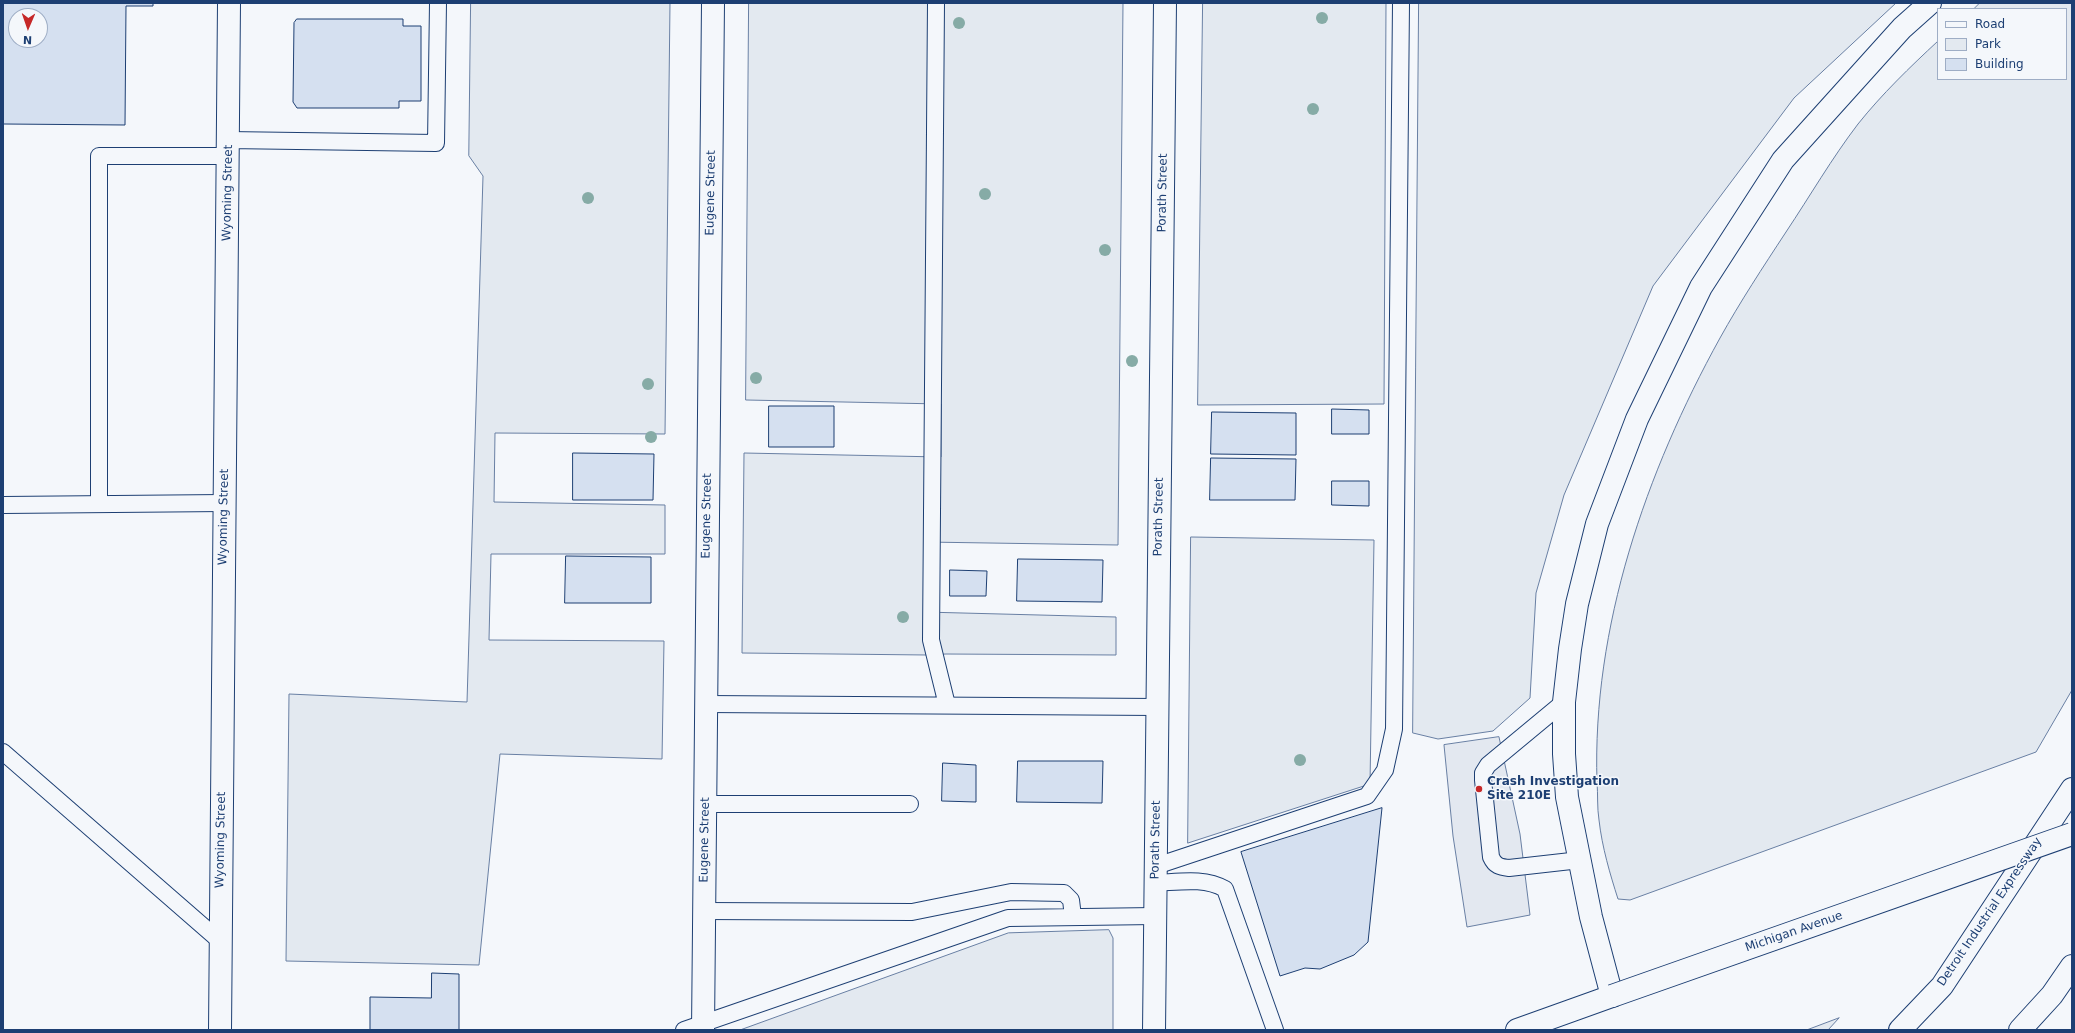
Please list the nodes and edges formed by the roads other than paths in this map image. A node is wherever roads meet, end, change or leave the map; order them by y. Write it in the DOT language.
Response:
graph roads {
  1 [pos="229,3"];
  2 [pos="438,3"];
  3 [pos="712,3"];
  4 [pos="936,3"];
  5 [pos="1165,3"];
  6 [pos="1401,3"];
  7 [pos="1930,3"];
  8 [pos="228,148"];
  9 [pos="224,503"];
  10 [pos="99,504"];
  11 [pos="3,505"];
  12 [pos="1564,702"];
  13 [pos="706,704"];
  14 [pos="947,705"];
  15 [pos="1158,707"];
  16 [pos="3,752"];
  17 [pos="2072,789"];
  18 [pos="705,804"];
  19 [pos="910,804"];
  20 [pos="2072,834"];
  21 [pos="1580,860"];
  22 [pos="1155,874"];
  23 [pos="704,911"];
  24 [pos="1155,916"];
  25 [pos="1073,917"];
  26 [pos="220,941"];
  27 [pos="2072,966"];
  28 [pos="1612,996"];
  29 [pos="697,1028"];
  30 [pos="220,1030"];
  31 [pos="1154,1030"];
  32 [pos="1275,1030"];
  33 [pos="1517,1030"];
  34 [pos="1900,1030"];
  35 [pos="2020,1030"];
  1 -- 8 [label="main road, Wyoming Street"];
  2 -- 8 [label="lane"];
  3 -- 13 [label="main road, Eugene Street"];
  4 -- 14 [label="lane"];
  5 -- 15 [label="main road, Porath Street"];
  6 -- 22 [label="lane"];
  7 -- 12 [label="main road"];
  8 -- 9 [label="main road, Wyoming Street"];
  8 -- 10 [label="lane"];
  9 -- 10 [label="lane"];
  9 -- 26 [label="main road, Wyoming Street"];
  10 -- 11 [label="lane"];
  12 -- 21 [label="main road"];
  12 -- 21 [label="lane"];
  13 -- 14 [label="lane"];
  13 -- 18 [label="main road, Eugene Street"];
  14 -- 15 [label="lane"];
  15 -- 22 [label="main road, Porath Street"];
  16 -- 26 [label="lane"];
  17 -- 34 [label="main road, Detroit Industrial Expressway"];
  18 -- 19 [label="lane"];
  18 -- 23 [label="main road, Eugene Street"];
  20 -- 28 [label="main road, Michigan Avenue, bridge"];
  21 -- 28 [label="main road"];
  22 -- 24 [label="main road, Porath Street"];
  22 -- 32 [label="lane"];
  23 -- 25 [label="lane"];
  23 -- 29 [label="main road, Eugene Street"];
  24 -- 25 [label="lane"];
  24 -- 31 [label="main road, Porath Street"];
  25 -- 29 [label="lane"];
  26 -- 30 [label="main road, Wyoming Street"];
  27 -- 35 [label="main road"];
  28 -- 33 [label="main road, Michigan Avenue"];
}
